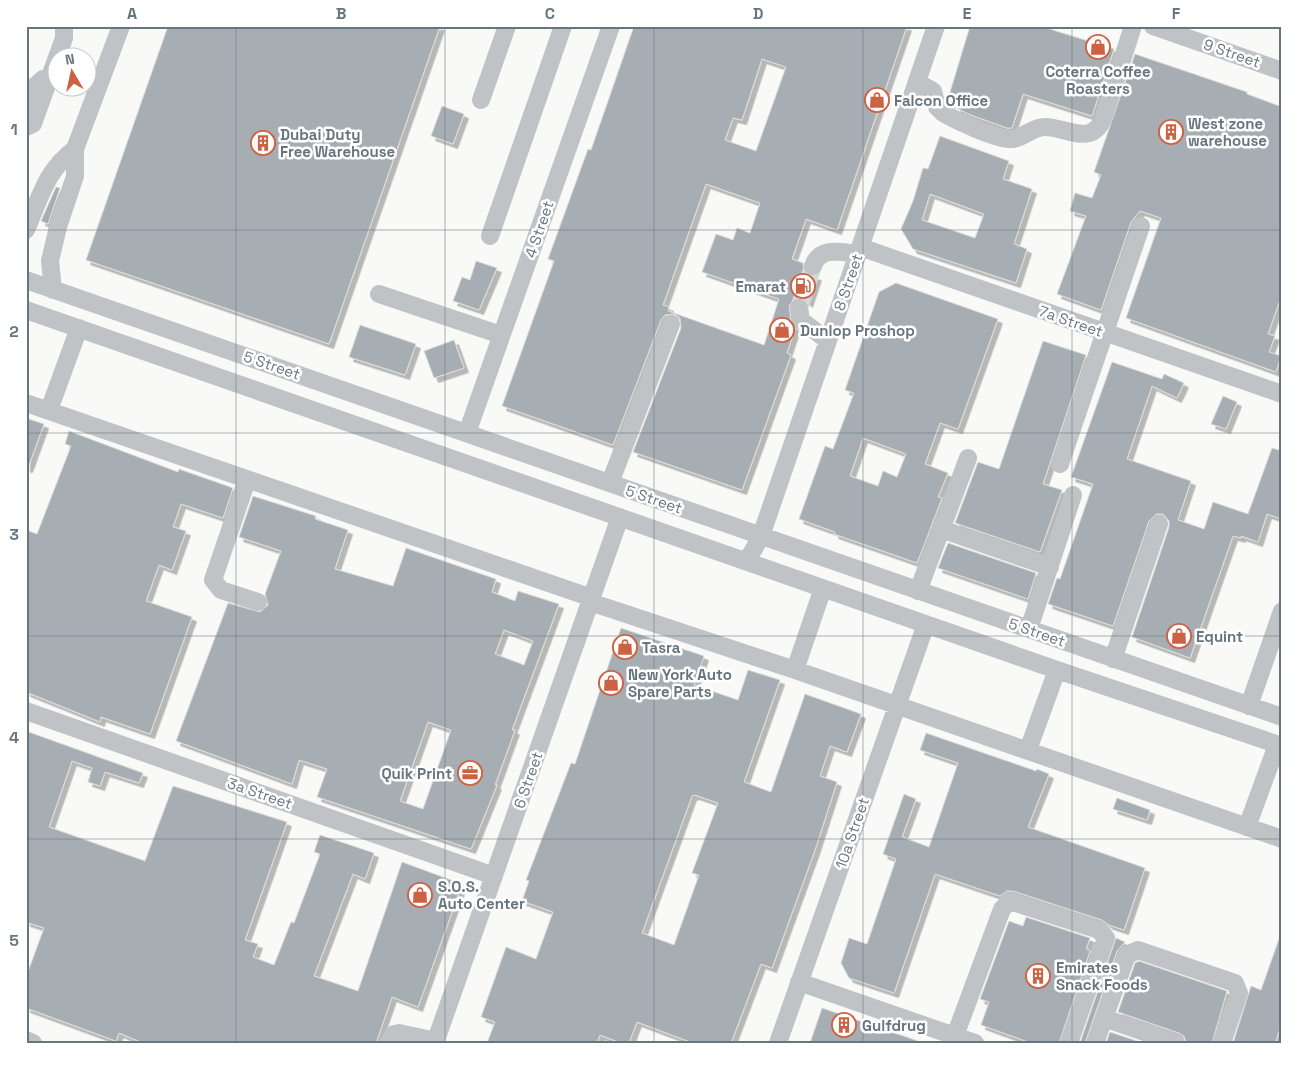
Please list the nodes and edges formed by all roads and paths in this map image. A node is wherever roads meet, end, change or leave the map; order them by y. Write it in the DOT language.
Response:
graph roads {
  1 [pos="64,26"];
  2 [pos="121,26"];
  3 [pos="507,26"];
  4 [pos="563,26"];
  5 [pos="611,26"];
  6 [pos="936,26"];
  7 [pos="1133,26"];
  8 [pos="1153,26"];
  9 [pos="60,48"];
  10 [pos="1282,71"];
  11 [pos="48,79"];
  12 [pos="917,82"];
  13 [pos="48,83"];
  14 [pos="481,100"];
  15 [pos="26,102"];
  16 [pos="26,127"];
  17 [pos="75,149"];
  18 [pos="1142,226"];
  19 [pos="26,230"];
  20 [pos="490,236"];
  21 [pos="859,251"];
  22 [pos="814,266"];
  23 [pos="26,280"];
  24 [pos="53,290"];
  25 [pos="379,294"];
  26 [pos="799,308"];
  27 [pos="26,310"];
  28 [pos="671,324"];
  29 [pos="79,328"];
  30 [pos="1105,332"];
  31 [pos="501,335"];
  32 [pos="828,341"];
  33 [pos="1282,394"];
  34 [pos="26,403"];
  35 [pos="49,410"];
  36 [pos="467,433"];
  37 [pos="968,458"];
  38 [pos="1060,464"];
  39 [pos="247,480"];
  40 [pos="610,483"];
  41 [pos="1073,495"];
  42 [pos="620,517"];
  43 [pos="1159,524"];
  44 [pos="941,529"];
  45 [pos="761,536"];
  46 [pos="744,561"];
  47 [pos="1050,567"];
  48 [pos="823,588"];
  49 [pos="918,591"];
  50 [pos="591,600"];
  51 [pos="258,602"];
  52 [pos="1282,611"];
  53 [pos="926,624"];
  54 [pos="1029,629"];
  55 [pos="1113,659"];
  56 [pos="795,670"];
  57 [pos="1057,670"];
  58 [pos="897,705"];
  59 [pos="1249,706"];
  60 [pos="26,711"];
  61 [pos="1282,717"];
  62 [pos="1279,746"];
  63 [pos="1028,750"];
  64 [pos="1247,827"];
  65 [pos="1282,839"];
  66 [pos="494,876"];
  67 [pos="799,982"];
  68 [pos="1104,1018"];
  69 [pos="955,1036"];
  70 [pos="26,1040"];
  71 [pos="435,1042"];
  72 [pos="33,1043"];
  73 [pos="388,1043"];
  74 [pos="778,1043"];
  75 [pos="975,1043"];
  76 [pos="1069,1043"];
  77 [pos="1095,1043"];
  78 [pos="1176,1043"];
  79 [pos="1222,1043"];
  1 -- 9 [label="street"];
  2 -- 17 [label="street"];
  3 -- 14 [label="street"];
  4 -- 20 [label="street"];
  5 -- 31 [label="street, 4 Street"];
  6 -- 12 [label="street, 8 Street"];
  7 -- 12 [label="street"];
  8 -- 10 [label="street, 9 Street"];
  11 -- 15 [label="street"];
  12 -- 21 [label="street, 8 Street"];
  13 -- 16 [label="street"];
  17 -- 19 [label="street"];
  17 -- 24 [label="street"];
  18 -- 30 [label="street"];
  21 -- 22 [label="street, 7a Street"];
  21 -- 30 [label="street, 7a Street"];
  21 -- 32 [label="street, 8 Street"];
  23 -- 24 [label="street, 5 Street"];
  24 -- 36 [label="street, 5 Street"];
  25 -- 31 [label="street"];
  26 -- 32 [label="street"];
  27 -- 29 [label="street, 5 Street"];
  28 -- 40 [label="street"];
  29 -- 35 [label="street"];
  29 -- 42 [label="street, 5 Street"];
  30 -- 33 [label="street, 7a Street"];
  30 -- 38 [label="street"];
  31 -- 36 [label="street, 4 Street"];
  32 -- 45 [label="street, 8 Street"];
  34 -- 35 [label="street"];
  35 -- 39 [label="street"];
  36 -- 40 [label="street, 5 Street"];
  37 -- 44 [label="street"];
  39 -- 50 [label="street"];
  39 -- 51 [label="street"];
  40 -- 45 [label="street, 5 Street"];
  41 -- 47 [label="street"];
  42 -- 46 [label="street, 5 Street"];
  42 -- 50 [label="street, 6 Street"];
  43 -- 55 [label="street"];
  44 -- 47 [label="street"];
  44 -- 49 [label="street"];
  45 -- 46 [label="street, 8 Street"];
  45 -- 49 [label="street, 5 Street"];
  46 -- 48 [label="street, 5 Street"];
  47 -- 54 [label="street"];
  48 -- 53 [label="street, 5 Street"];
  48 -- 56 [label="street"];
  49 -- 54 [label="street, 5 Street"];
  50 -- 56 [label="street"];
  50 -- 66 [label="street, 6 Street"];
  52 -- 59 [label="street"];
  53 -- 57 [label="street, 5 Street"];
  53 -- 58 [label="street, 10a Street"];
  54 -- 55 [label="street, 5 Street"];
  55 -- 59 [label="street, 5 Street"];
  56 -- 58 [label="street"];
  57 -- 62 [label="street, 5 Street"];
  57 -- 63 [label="street"];
  58 -- 63 [label="street"];
  58 -- 67 [label="street, 10a Street"];
  59 -- 61 [label="street, 5 Street"];
  60 -- 66 [label="street, 3a Street"];
  62 -- 64 [label="street"];
  63 -- 64 [label="street"];
  64 -- 65 [label="street"];
  66 -- 71 [label="street, 6 Street"];
  67 -- 69 [label="street"];
  67 -- 74 [label="street, 10a Street"];
  68 -- 77 [label="street"];
  68 -- 78 [label="street"];
  68 -- 79 [label="street"];
  69 -- 75 [label="street"];
  69 -- 76 [label="street"];
  70 -- 72 [label="street"];
  71 -- 73 [label="street"];
}
